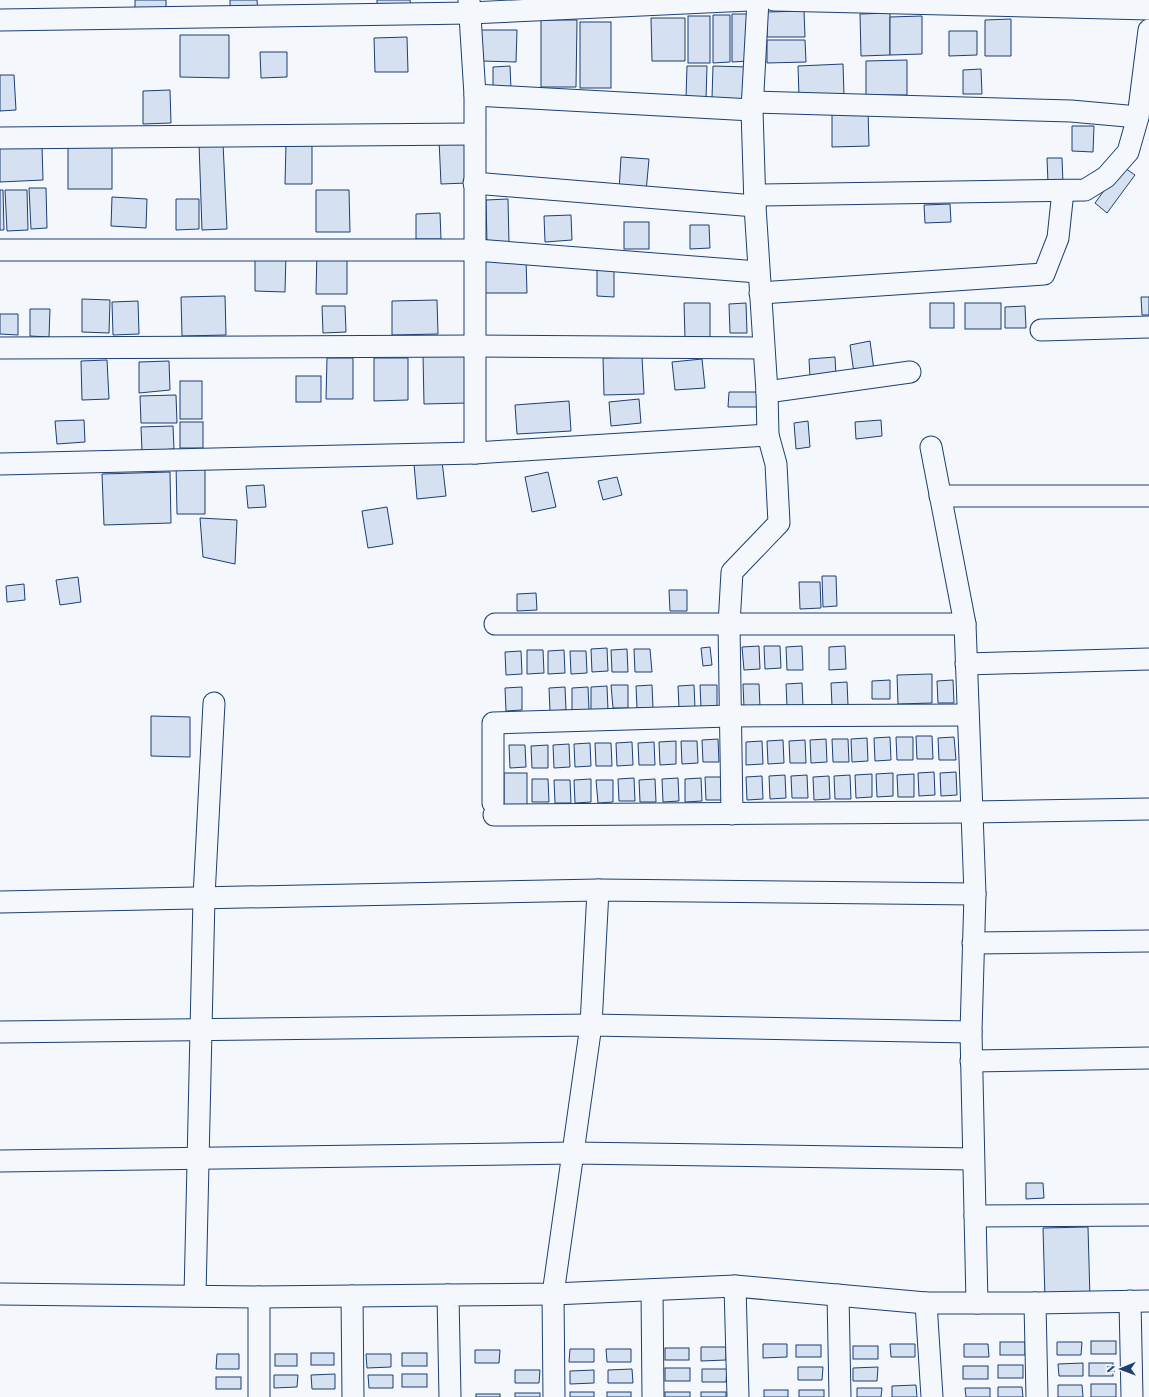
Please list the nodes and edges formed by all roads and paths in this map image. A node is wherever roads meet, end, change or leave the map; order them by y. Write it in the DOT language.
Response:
graph roads {
  1 [pos="749,0"];
  2 [pos="758,0"];
  3 [pos="774,0"];
  4 [pos="1032,4"];
  5 [pos="1137,6"];
  6 [pos="469,7"];
  7 [pos="0,20"];
  8 [pos="1149,30"];
  9 [pos="475,96"];
  10 [pos="752,106"];
  11 [pos="1138,117"];
  12 [pos="473,134"];
  13 [pos="0,138"];
  14 [pos="474,183"];
  15 [pos="1063,191"];
  16 [pos="755,201"];
  17 [pos="0,250"];
  18 [pos="476,250"];
  19 [pos="758,272"];
  20 [pos="760,293"];
  21 [pos="1149,327"];
  22 [pos="1041,330"];
  23 [pos="474,346"];
  24 [pos="0,348"];
  25 [pos="763,348"];
  26 [pos="910,372"];
  27 [pos="767,392"];
  28 [pos="768,435"];
  29 [pos="931,447"];
  30 [pos="474,453"];
  31 [pos="0,464"];
  32 [pos="940,496"];
  33 [pos="1149,496"];
  34 [pos="494,624"];
  35 [pos="729,624"];
  36 [pos="965,624"];
  37 [pos="1149,658"];
  38 [pos="966,664"];
  39 [pos="214,702"];
  40 [pos="968,715"];
  41 [pos="730,716"];
  42 [pos="1149,809"];
  43 [pos="972,812"];
  44 [pos="732,814"];
  45 [pos="598,890"];
  46 [pos="975,894"];
  47 [pos="204,897"];
  48 [pos="0,902"];
  49 [pos="1149,941"];
  50 [pos="973,942"];
  51 [pos="591,1025"];
  52 [pos="202,1030"];
  53 [pos="0,1032"];
  54 [pos="971,1032"];
  55 [pos="1149,1058"];
  56 [pos="971,1060"];
  57 [pos="574,1153"];
  58 [pos="973,1159"];
  59 [pos="198,1160"];
  60 [pos="0,1161"];
  61 [pos="1149,1214"];
  62 [pos="975,1216"];
  63 [pos="735,1286"];
  64 [pos="652,1290"];
  65 [pos="0,1294"];
  66 [pos="553,1294"];
  67 [pos="448,1295"];
  68 [pos="838,1295"];
  69 [pos="195,1296"];
  70 [pos="259,1296"];
  71 [pos="352,1296"];
  72 [pos="1140,1301"];
  73 [pos="926,1303"];
  74 [pos="977,1303"];
  75 [pos="1035,1303"];
  76 [pos="259,1397"];
  77 [pos="353,1397"];
  78 [pos="450,1397"];
  79 [pos="554,1397"];
  80 [pos="653,1397"];
  81 [pos="738,1397"];
  82 [pos="840,1397"];
  83 [pos="932,1397"];
  84 [pos="1037,1397"];
  85 [pos="1132,1397"];
  1 -- 6 [label="street"];
  2 -- 10 [label="street"];
  3 -- 4 [label="street"];
  4 -- 5 [label="street"];
  6 -- 7 [label="street"];
  6 -- 9 [label="street"];
  8 -- 11 [label="street"];
  9 -- 10 [label="street"];
  9 -- 12 [label="street"];
  10 -- 11 [label="street"];
  10 -- 16 [label="street"];
  11 -- 15 [label="street"];
  12 -- 13 [label="street"];
  12 -- 14 [label="street"];
  14 -- 16 [label="street"];
  14 -- 18 [label="street"];
  15 -- 16 [label="street"];
  15 -- 20 [label="street"];
  16 -- 19 [label="street"];
  17 -- 18 [label="street"];
  18 -- 19 [label="street"];
  18 -- 23 [label="street"];
  19 -- 20 [label="street"];
  20 -- 25 [label="street"];
  21 -- 22 [label="street"];
  23 -- 24 [label="street"];
  23 -- 25 [label="street"];
  23 -- 30 [label="street"];
  25 -- 27 [label="street"];
  26 -- 27 [label="street"];
  27 -- 28 [label="street"];
  28 -- 30 [label="street"];
  28 -- 35 [label="street"];
  29 -- 32 [label="street"];
  30 -- 31 [label="street"];
  32 -- 33 [label="street"];
  32 -- 36 [label="street"];
  34 -- 35 [label="street"];
  35 -- 36 [label="street"];
  35 -- 41 [label="street"];
  36 -- 38 [label="street"];
  37 -- 38 [label="street"];
  38 -- 40 [label="street"];
  39 -- 47 [label="street"];
  40 -- 41 [label="street"];
  40 -- 43 [label="street"];
  41 -- 44 [label="street"];
  41 -- 44 [label="street"];
  42 -- 43 [label="street"];
  43 -- 44 [label="street"];
  43 -- 46 [label="street"];
  45 -- 46 [label="street"];
  45 -- 47 [label="street"];
  45 -- 51 [label="street"];
  46 -- 50 [label="street"];
  47 -- 48 [label="street"];
  47 -- 52 [label="street"];
  49 -- 50 [label="street"];
  50 -- 54 [label="street"];
  51 -- 52 [label="street"];
  51 -- 54 [label="street"];
  51 -- 57 [label="street"];
  52 -- 53 [label="street"];
  52 -- 59 [label="street"];
  54 -- 56 [label="street"];
  55 -- 56 [label="street"];
  56 -- 58 [label="street"];
  57 -- 58 [label="street"];
  57 -- 59 [label="street"];
  57 -- 66 [label="street"];
  58 -- 62 [label="street"];
  59 -- 60 [label="street"];
  59 -- 69 [label="street"];
  61 -- 62 [label="street"];
  62 -- 74 [label="street"];
  63 -- 64 [label="street"];
  63 -- 68 [label="street"];
  63 -- 81 [label="street"];
  64 -- 66 [label="street"];
  64 -- 80 [label="street"];
  65 -- 69 [label="street"];
  66 -- 67 [label="street"];
  66 -- 79 [label="street"];
  67 -- 71 [label="street"];
  67 -- 78 [label="street"];
  68 -- 73 [label="street"];
  68 -- 82 [label="street"];
  69 -- 70 [label="street"];
  70 -- 71 [label="street"];
  70 -- 76 [label="street"];
  71 -- 77 [label="street"];
  72 -- 75 [label="street"];
  72 -- 85 [label="street"];
  73 -- 74 [label="street"];
  73 -- 83 [label="street"];
  74 -- 75 [label="street"];
  75 -- 84 [label="street"];
}
